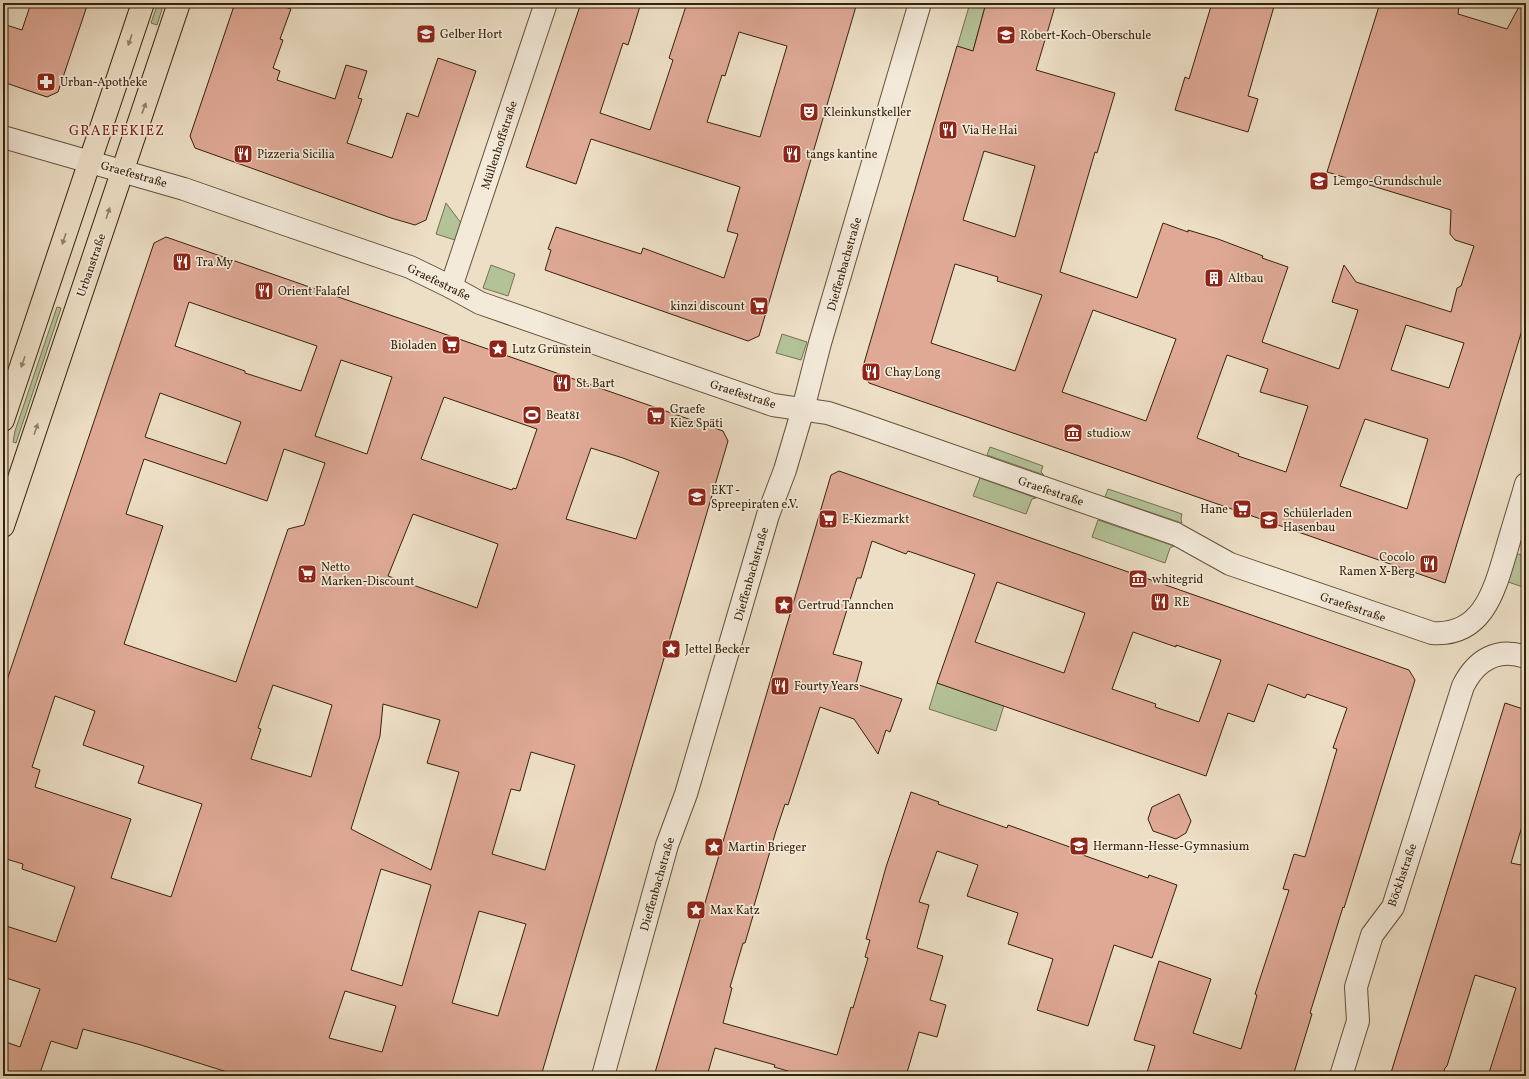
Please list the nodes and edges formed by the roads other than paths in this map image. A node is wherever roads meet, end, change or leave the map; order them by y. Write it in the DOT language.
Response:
graph roads {
  1 [pos="143,3"];
  2 [pos="179,3"];
  3 [pos="546,3"];
  4 [pos="920,3"];
  5 [pos="3,137"];
  6 [pos="90,162"];
  7 [pos="122,171"];
  8 [pos="451,287"];
  9 [pos="803,409"];
  10 [pos="3,420"];
  11 [pos="1526,484"];
  12 [pos="3,526"];
  13 [pos="1526,657"];
  14 [pos="603,1076"];
  15 [pos="1341,1076"];
  1 -- 6 [label="main road, one-way"];
  7 -- 2 [label="main road, Urbanstraße, one-way"];
  3 -- 8 [label="street, Müllenhoffstraße"];
  4 -- 9 [label="street, Dieffenbachstraße"];
  5 -- 6 [label="street, Graefestraße"];
  6 -- 7 [label="street, Graefestraße"];
  6 -- 10 [label="main road, one-way"];
  7 -- 8 [label="street, Graefestraße"];
  12 -- 7 [label="main road, Urbanstraße, one-way"];
  8 -- 9 [label="street, Graefestraße"];
  9 -- 11 [label="street, Graefestraße"];
  9 -- 14 [label="street, Dieffenbachstraße"];
  13 -- 15 [label="street, Böckhstraße"];
}
